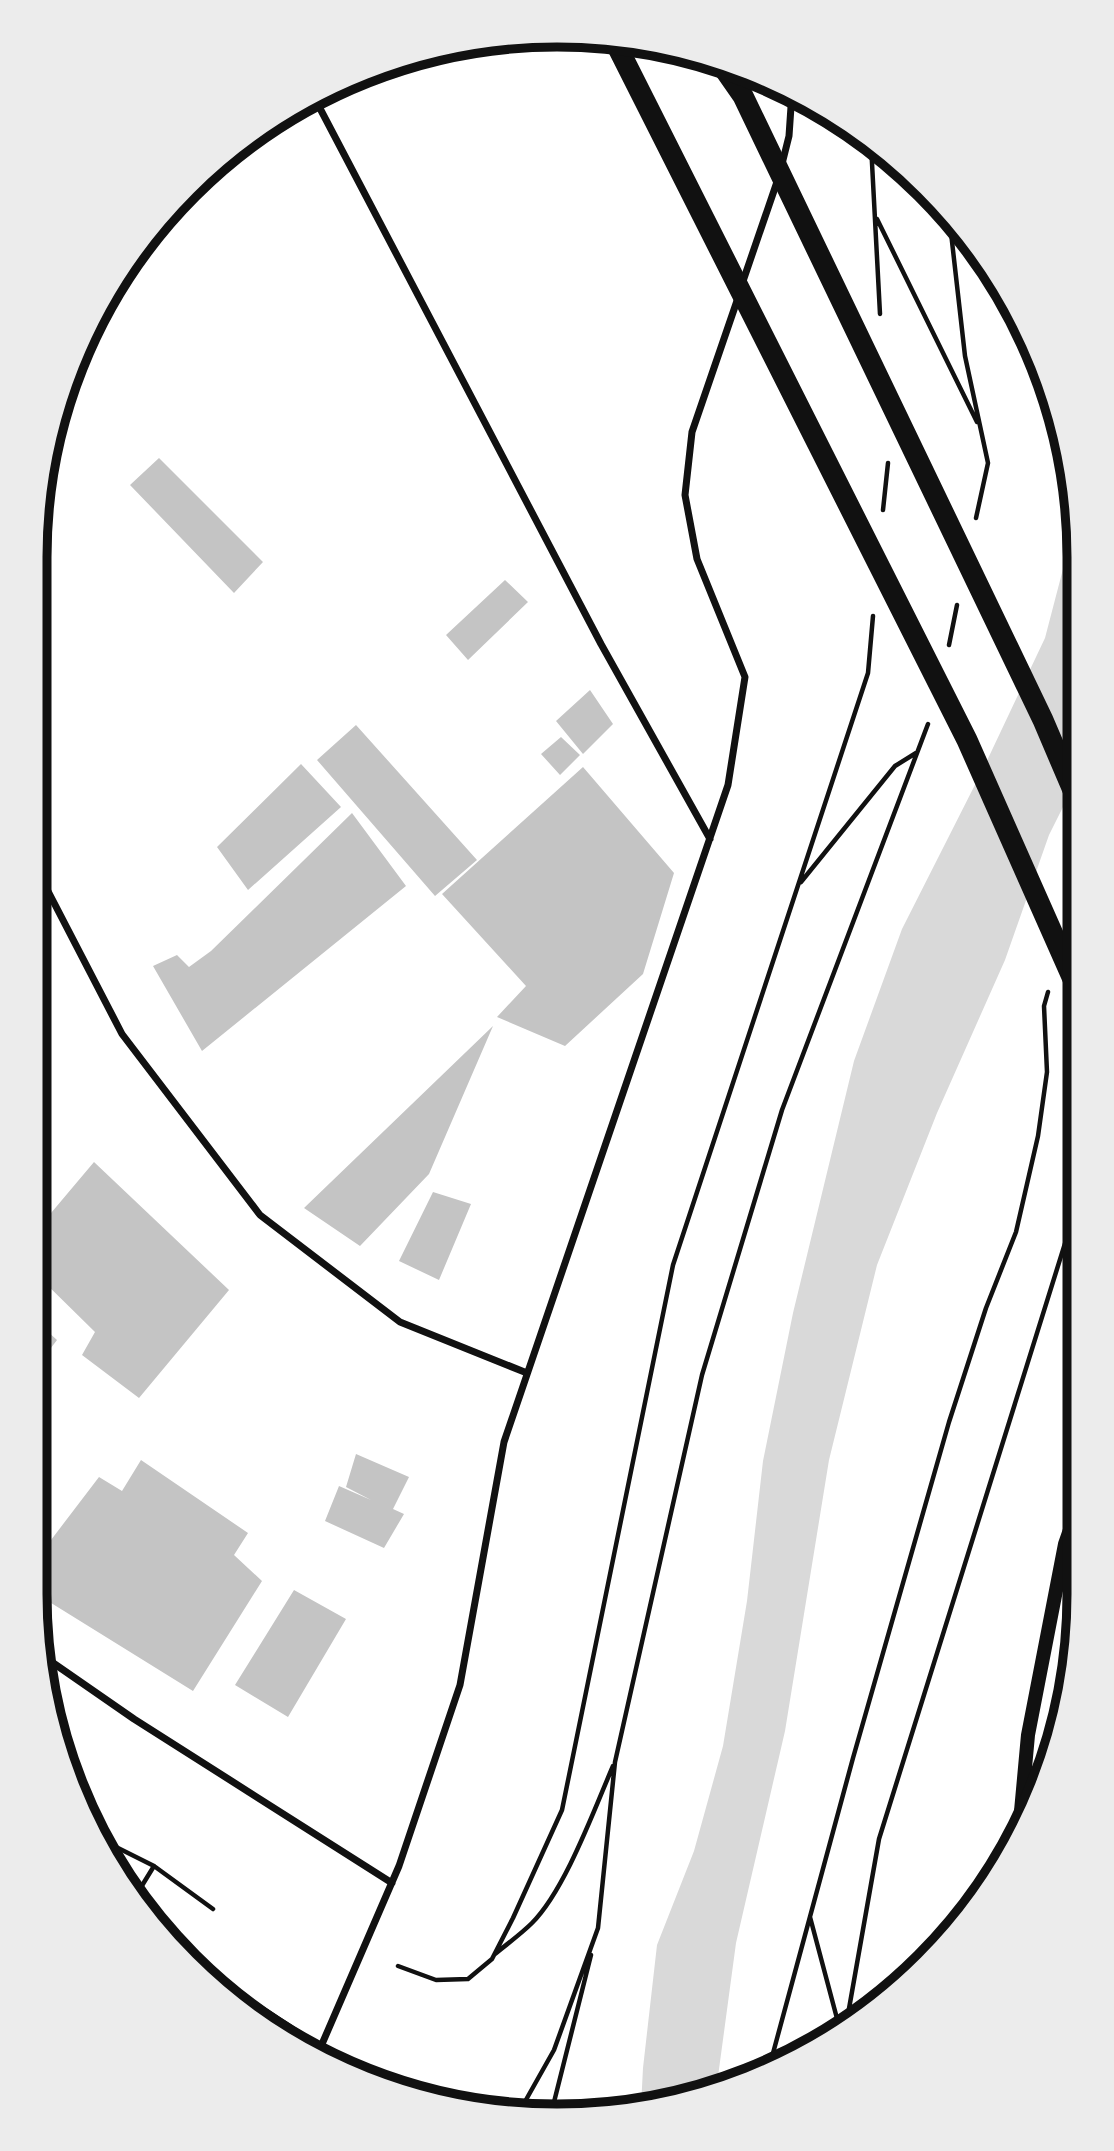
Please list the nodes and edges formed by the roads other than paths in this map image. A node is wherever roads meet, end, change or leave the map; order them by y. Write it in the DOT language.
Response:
graph roads {
  1 [pos="620,52"];
  2 [pos="730,78"];
  3 [pos="791,105"];
  4 [pos="319,107"];
  5 [pos="1067,776"];
  6 [pos="710,839"];
  7 [pos="47,889"];
  8 [pos="1067,965"];
  9 [pos="527,1373"];
  10 [pos="1067,1538"];
  11 [pos="52,1662"];
  12 [pos="1022,1802"];
  13 [pos="391,1883"];
  14 [pos="321,2045"];
  1 -- 8 [label="highway"];
  2 -- 5 [label="highway"];
  3 -- 6 [label="street"];
  4 -- 6 [label="street"];
  6 -- 9 [label="street"];
  7 -- 9 [label="street"];
  9 -- 13 [label="street"];
  10 -- 12 [label="main road"];
  11 -- 13 [label="street"];
  13 -- 14 [label="street"];
}
